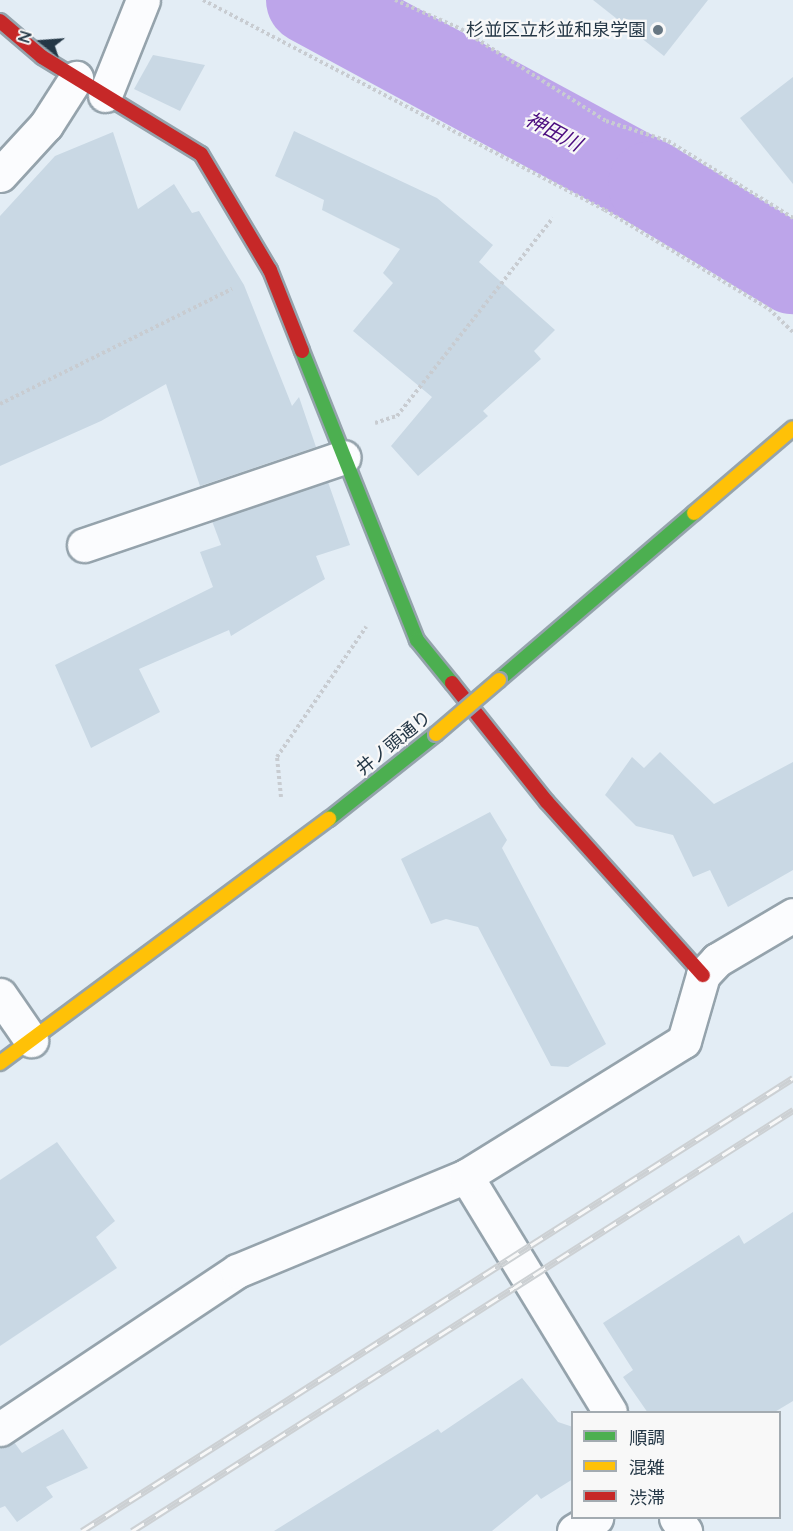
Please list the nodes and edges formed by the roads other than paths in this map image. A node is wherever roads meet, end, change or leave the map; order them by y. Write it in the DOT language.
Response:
graph roads {
  1 [pos="143,0"];
  2 [pos="0,21"];
  3 [pos="75,78"];
  4 [pos="105,95"];
  5 [pos="0,175"];
  6 [pos="793,428"];
  7 [pos="340,446"];
  8 [pos="84,545"];
  9 [pos="793,915"];
  10 [pos="703,975"];
  11 [pos="0,995"];
  12 [pos="31,1040"];
  13 [pos="0,1063"];
  14 [pos="466,1176"];
  15 [pos="609,1411"];
  16 [pos="0,1429"];
  17 [pos="594,1519"];
  18 [pos="574,1531"];
  1 -- 4 [label="street"];
  2 -- 3 [label="street"];
  3 -- 4 [label="street"];
  3 -- 5 [label="street"];
  4 -- 7 [label="street"];
  6 -- 12 [label="street, 井ノ頭通り, bridge"];
  7 -- 8 [label="street"];
  7 -- 10 [label="street"];
  9 -- 10 [label="street"];
  10 -- 14 [label="street"];
  11 -- 12 [label="street"];
  12 -- 13 [label="street, 井ノ頭通り"];
  14 -- 15 [label="street"];
  14 -- 16 [label="street"];
  17 -- 18 [label="street"];
}
